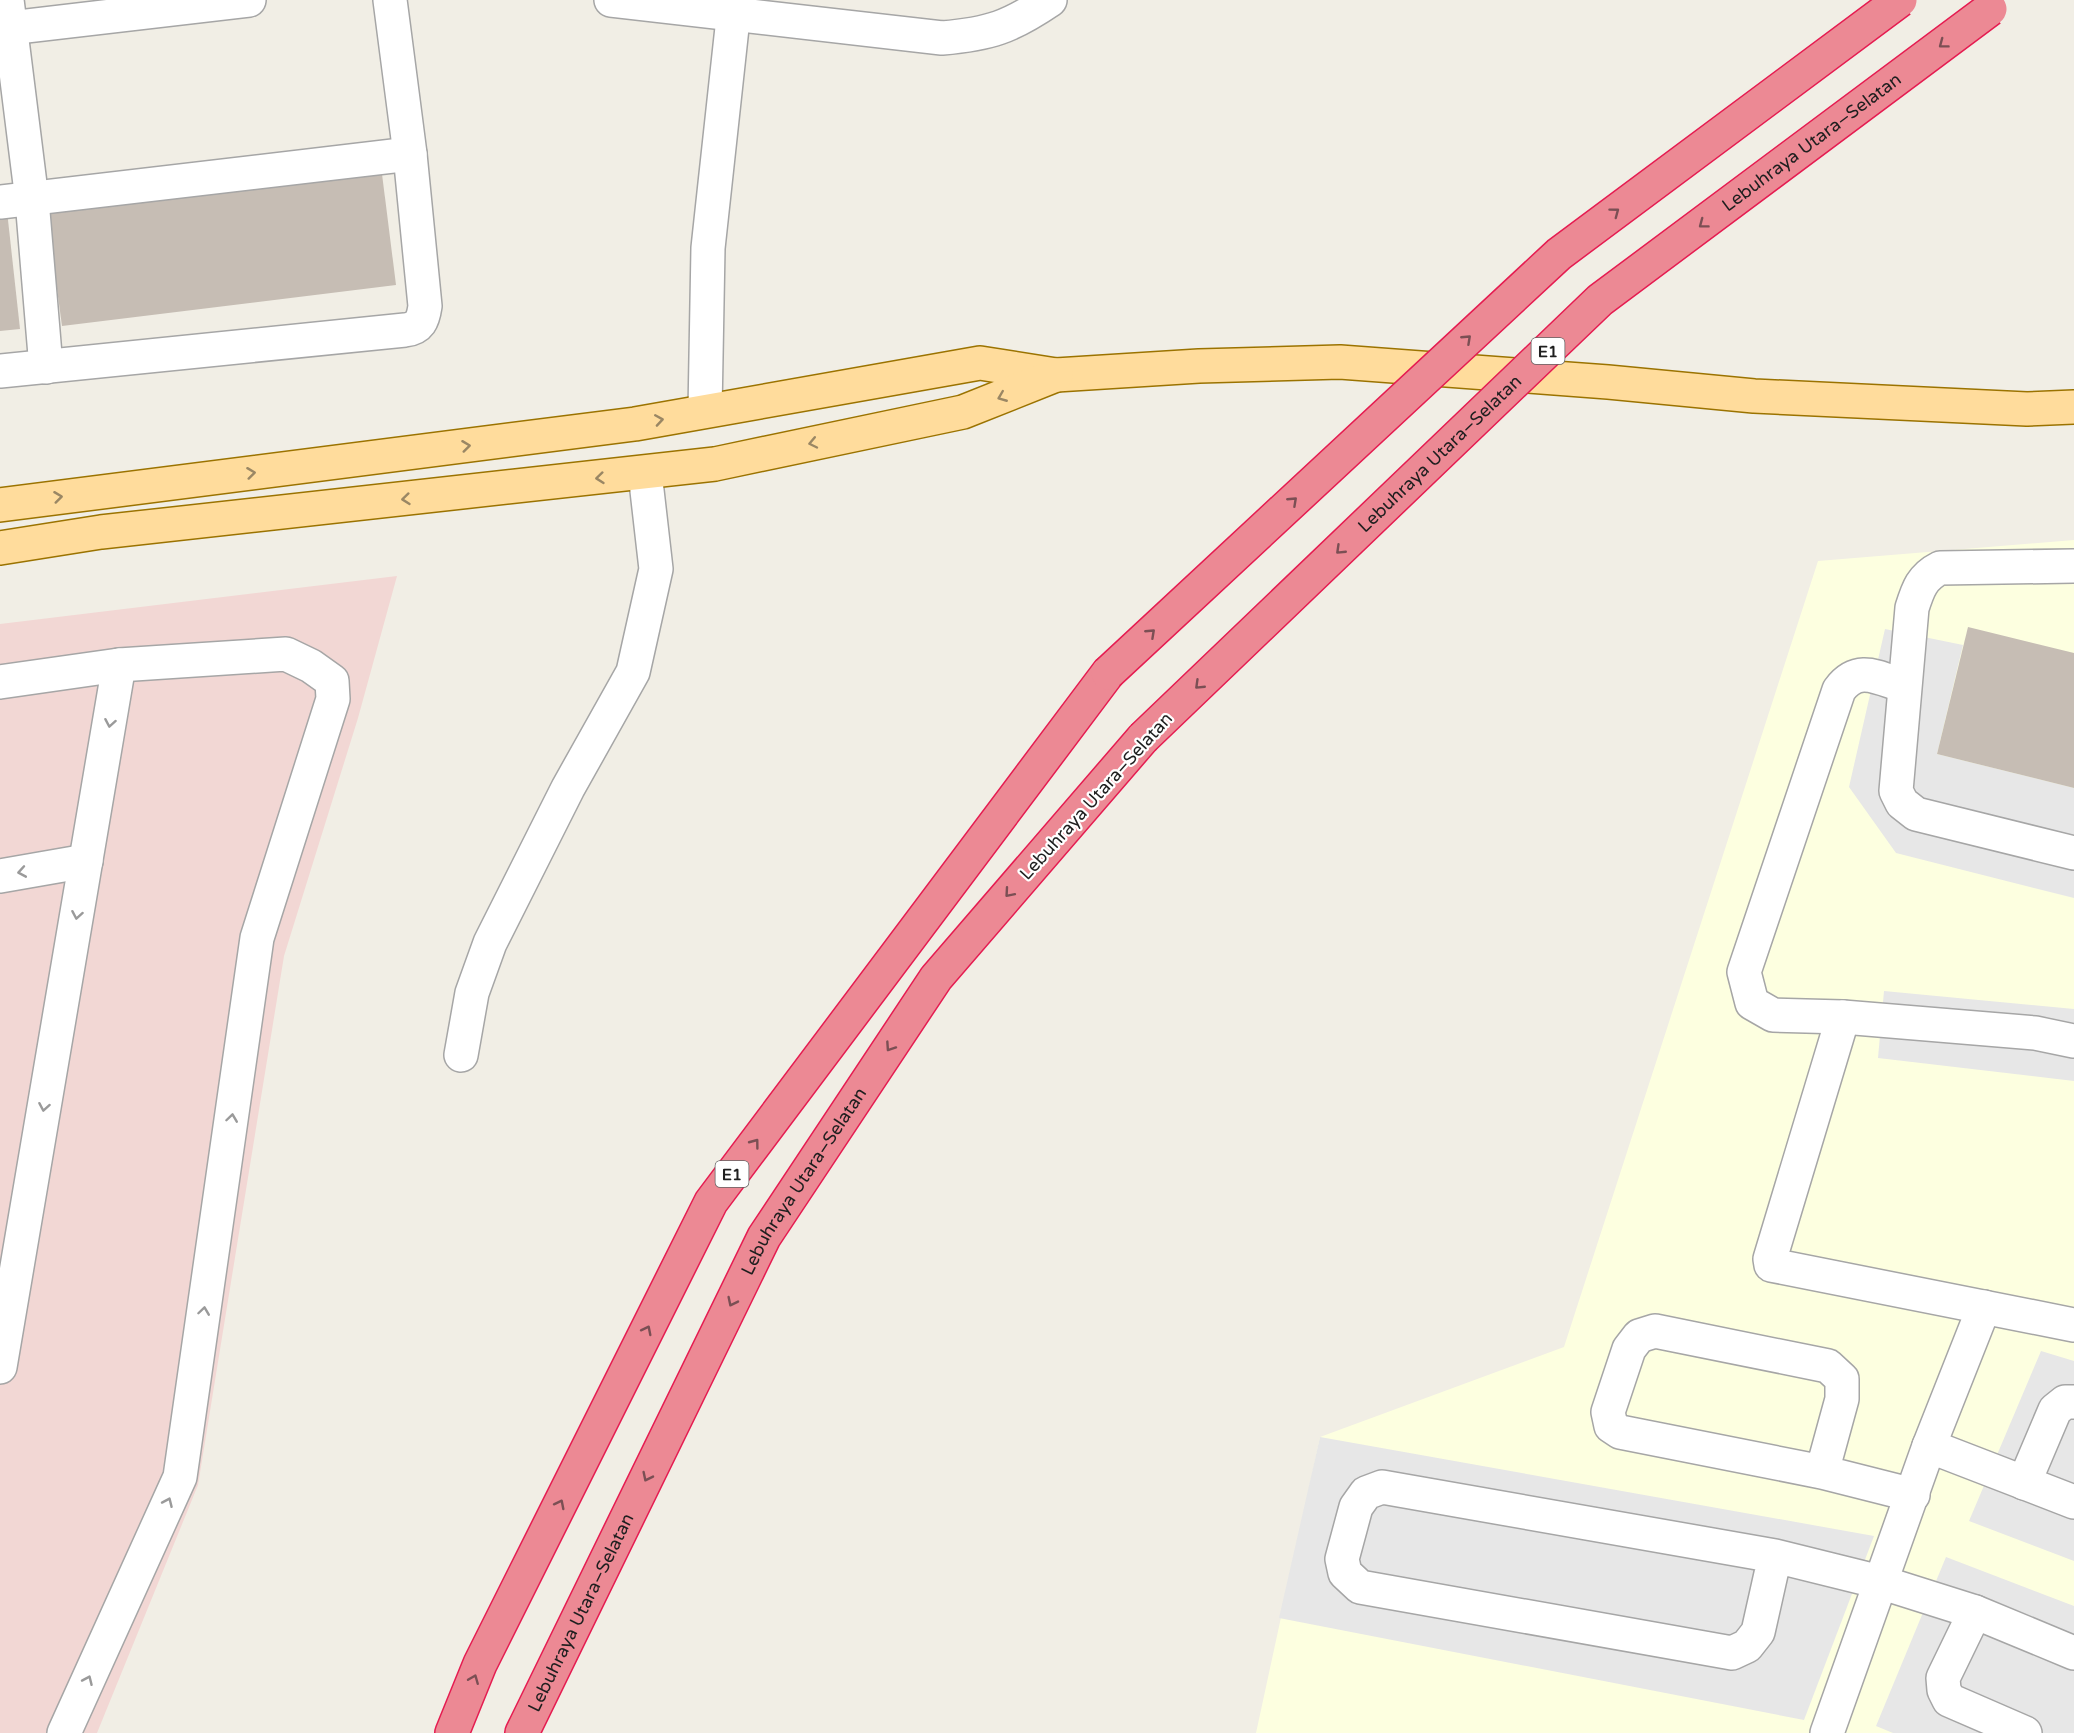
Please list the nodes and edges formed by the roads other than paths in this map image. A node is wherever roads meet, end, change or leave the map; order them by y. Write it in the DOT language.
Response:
graph roads {
  1 [pos="249,0"];
  2 [pos="390,0"];
  3 [pos="611,0"];
  4 [pos="1050,0"];
  5 [pos="1900,0"];
  6 [pos="1999,4"];
  7 [pos="734,7"];
  8 [pos="5,19"];
  9 [pos="410,154"];
  10 [pos="16,201"];
  11 [pos="46,367"];
  12 [pos="0,371"];
  13 [pos="1056,375"];
  14 [pos="2074,407"];
  15 [pos="705,411"];
  16 [pos="645,473"];
  17 [pos="0,505"];
  18 [pos="0,548"];
  19 [pos="2074,566"];
  20 [pos="0,662"];
  21 [pos="119,665"];
  22 [pos="41,676"];
  23 [pos="0,682"];
  24 [pos="1904,686"];
  25 [pos="2074,853"];
  26 [pos="86,861"];
  27 [pos="0,876"];
  28 [pos="1843,1017"];
  29 [pos="2074,1041"];
  30 [pos="461,1055"];
  31 [pos="1984,1307"];
  32 [pos="2074,1325"];
  33 [pos="0,1367"];
  34 [pos="2074,1402"];
  35 [pos="1929,1446"];
  36 [pos="1822,1472"];
  37 [pos="2024,1483"];
  38 [pos="1912,1495"];
  39 [pos="2074,1502"];
  40 [pos="1775,1556"];
  41 [pos="1881,1582"];
  42 [pos="1975,1612"];
  43 [pos="2074,1653"];
  44 [pos="64,1733"];
  45 [pos="452,1733"];
  46 [pos="522,1733"];
  47 [pos="1827,1733"];
  48 [pos="2025,1733"];
  1 -- 8 [label="street"];
  2 -- 9 [label="street"];
  3 -- 7 [label="street"];
  4 -- 7 [label="street"];
  45 -- 5 [label="highway, E1, one-way, bridge"];
  6 -- 46 [label="highway, Lebuhraya Utara–Selatan / E1, one-way, bridge"];
  7 -- 15 [label="street"];
  8 -- 10 [label="street"];
  9 -- 10 [label="street"];
  9 -- 11 [label="street"];
  10 -- 11 [label="street"];
  11 -- 12 [label="street"];
  13 -- 14 [label="main road"];
  13 -- 15 [label="main road"];
  13 -- 16 [label="main road, one-way"];
  17 -- 15 [label="main road, one-way"];
  16 -- 18 [label="main road, one-way"];
  16 -- 30 [label="street"];
  19 -- 24 [label="street"];
  20 -- 22 [label="street"];
  21 -- 22 [label="street"];
  21 -- 26 [label="street, one-way"];
  44 -- 21 [label="street, one-way"];
  22 -- 23 [label="street"];
  24 -- 25 [label="street"];
  24 -- 28 [label="street"];
  26 -- 27 [label="street, one-way"];
  26 -- 33 [label="street, one-way"];
  28 -- 29 [label="street"];
  28 -- 31 [label="street"];
  31 -- 32 [label="street"];
  31 -- 35 [label="street"];
  34 -- 37 [label="street"];
  35 -- 37 [label="street"];
  35 -- 38 [label="street"];
  36 -- 36 [label="street"];
  36 -- 38 [label="street"];
  37 -- 39 [label="street"];
  38 -- 41 [label="street"];
  40 -- 40 [label="street"];
  40 -- 41 [label="street"];
  41 -- 42 [label="street"];
  41 -- 47 [label="street"];
  42 -- 43 [label="street"];
  42 -- 48 [label="street"];
}
